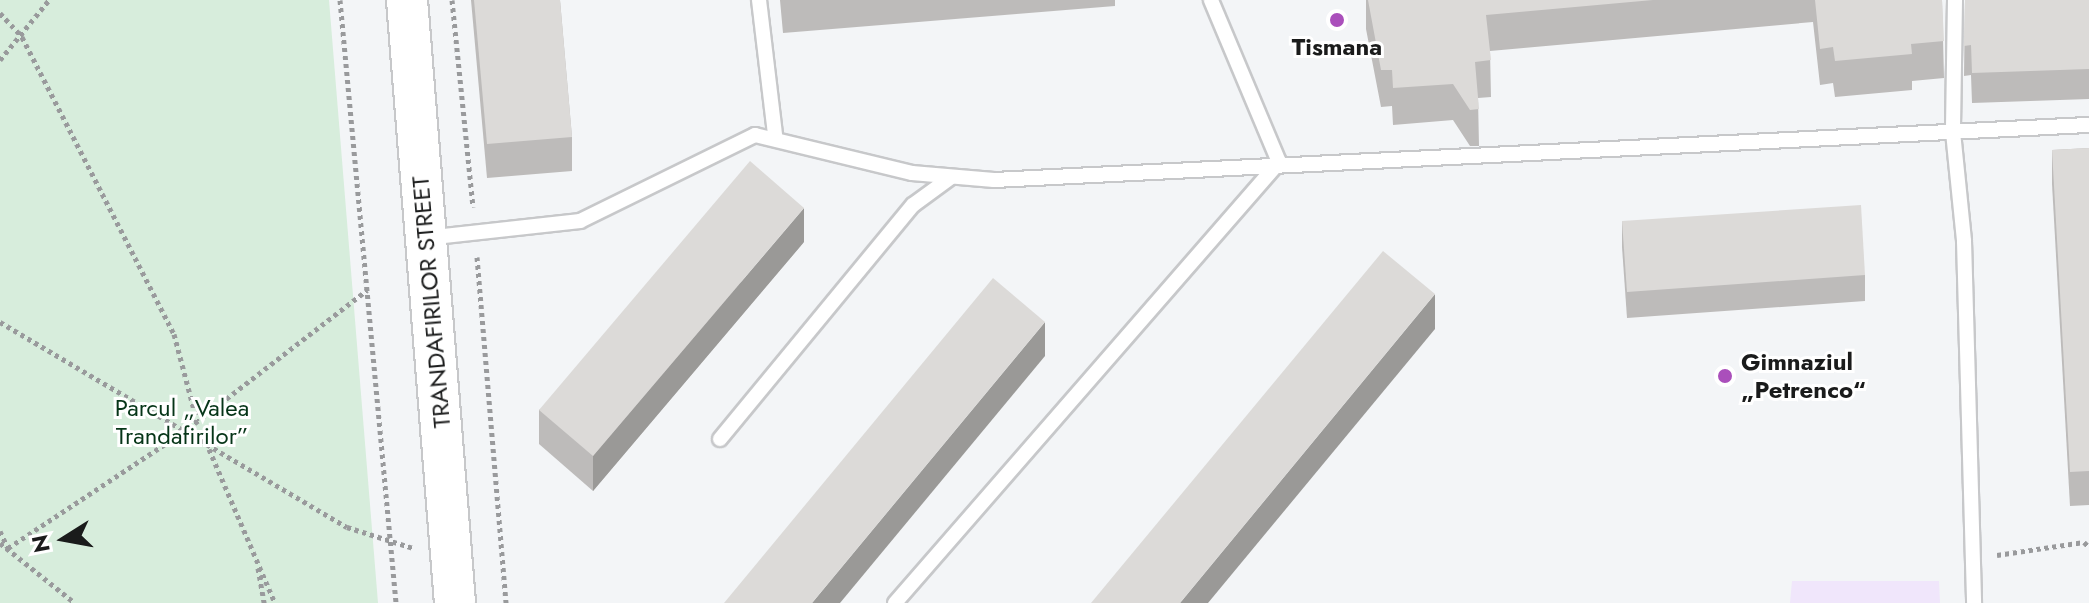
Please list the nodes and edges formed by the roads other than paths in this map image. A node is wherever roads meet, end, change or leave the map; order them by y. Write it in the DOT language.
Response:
graph roads {
  1 [pos="407,0"];
  2 [pos="759,0"];
  3 [pos="1211,0"];
  4 [pos="1955,0"];
  5 [pos="2089,125"];
  6 [pos="1953,132"];
  7 [pos="775,135"];
  8 [pos="1279,162"];
  9 [pos="950,178"];
  10 [pos="425,238"];
  11 [pos="720,439"];
  12 [pos="455,603"];
  13 [pos="895,603"];
  14 [pos="1974,603"];
  1 -- 10 [label="main road, TRANDAFIRILOR STREET"];
  2 -- 7 [label="lane"];
  3 -- 8 [label="lane"];
  4 -- 6 [label="lane"];
  5 -- 6 [label="lane"];
  6 -- 8 [label="lane"];
  6 -- 14 [label="lane"];
  7 -- 9 [label="lane"];
  7 -- 10 [label="lane"];
  8 -- 9 [label="lane"];
  8 -- 13 [label="lane"];
  9 -- 11 [label="lane"];
  10 -- 12 [label="main road, TRANDAFIRILOR STREET"];
}
